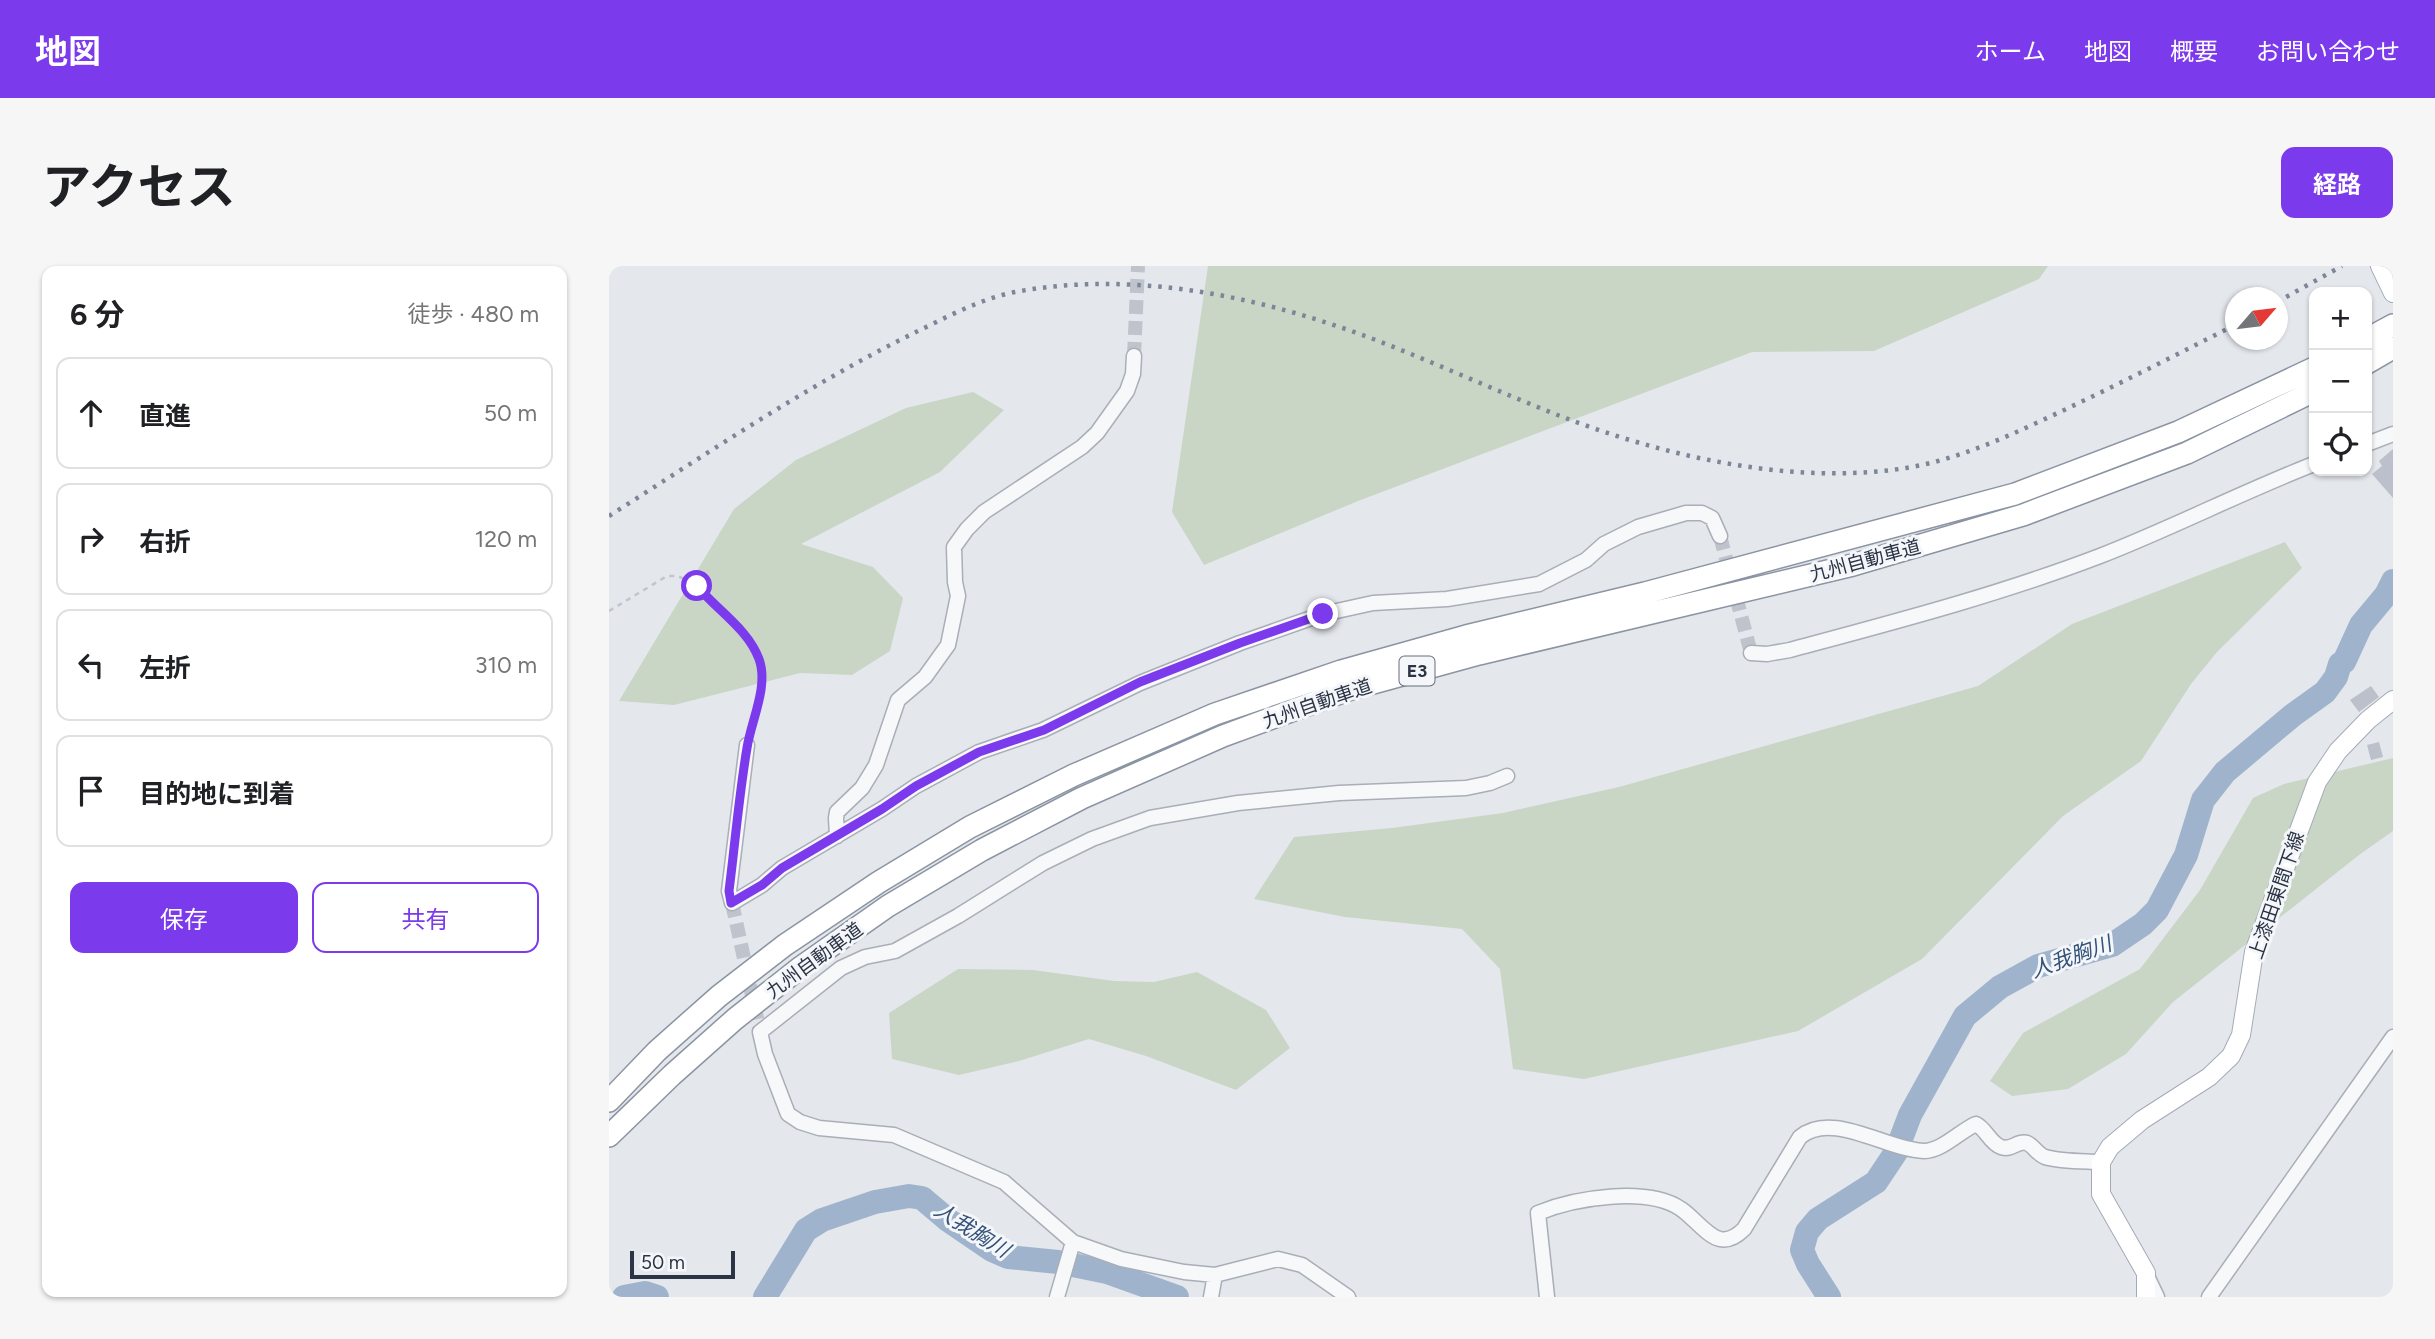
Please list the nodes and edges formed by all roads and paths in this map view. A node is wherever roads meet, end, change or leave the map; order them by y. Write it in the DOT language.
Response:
graph roads {
  1 [pos="2380,266"];
  2 [pos="2393,293"];
  3 [pos="2393,325"];
  4 [pos="2372,336"];
  5 [pos="2393,348"];
  6 [pos="1134,356"];
  7 [pos="2372,359"];
  8 [pos="2309,370"];
  9 [pos="2309,393"];
  10 [pos="2393,434"];
  11 [pos="2372,442"];
  12 [pos="2309,466"];
  13 [pos="1720,536"];
  14 [pos="609,611"];
  15 [pos="1751,653"];
  16 [pos="2393,699"];
  17 [pos="747,745"];
  18 [pos="1507,776"];
  19 [pos="837,836"];
  20 [pos="2393,1037"];
  21 [pos="609,1101"];
  22 [pos="609,1136"];
  23 [pos="2101,1163"];
  24 [pos="1073,1242"];
  25 [pos="2145,1273"];
  26 [pos="1215,1275"];
  27 [pos="1057,1297"];
  28 [pos="1211,1297"];
  29 [pos="1348,1297"];
  30 [pos="1547,1297"];
  31 [pos="2146,1297"];
  32 [pos="2157,1297"];
  33 [pos="2209,1297"];
  1 -- 2 [label="main road"];
  3 -- 4 [label="highway"];
  5 -- 7 [label="highway"];
  6 -- 19 [label="street"];
  8 -- 21 [label="highway, 九州自動車道 / E3"];
  9 -- 22 [label="highway, 九州自動車道 / E3"];
  10 -- 11 [label="street"];
  12 -- 15 [label="street"];
  13 -- 19 [label="street"];
  14 -- 17 [label="path"];
  16 -- 23 [label="main road, 上漆田東間下線"];
  17 -- 19 [label="street"];
  18 -- 24 [label="street"];
  20 -- 33 [label="street"];
  23 -- 25 [label="main road"];
  23 -- 30 [label="street"];
  24 -- 26 [label="street"];
  24 -- 27 [label="street"];
  25 -- 31 [label="main road"];
  25 -- 32 [label="street"];
  26 -- 28 [label="street"];
  26 -- 29 [label="street"];
}
